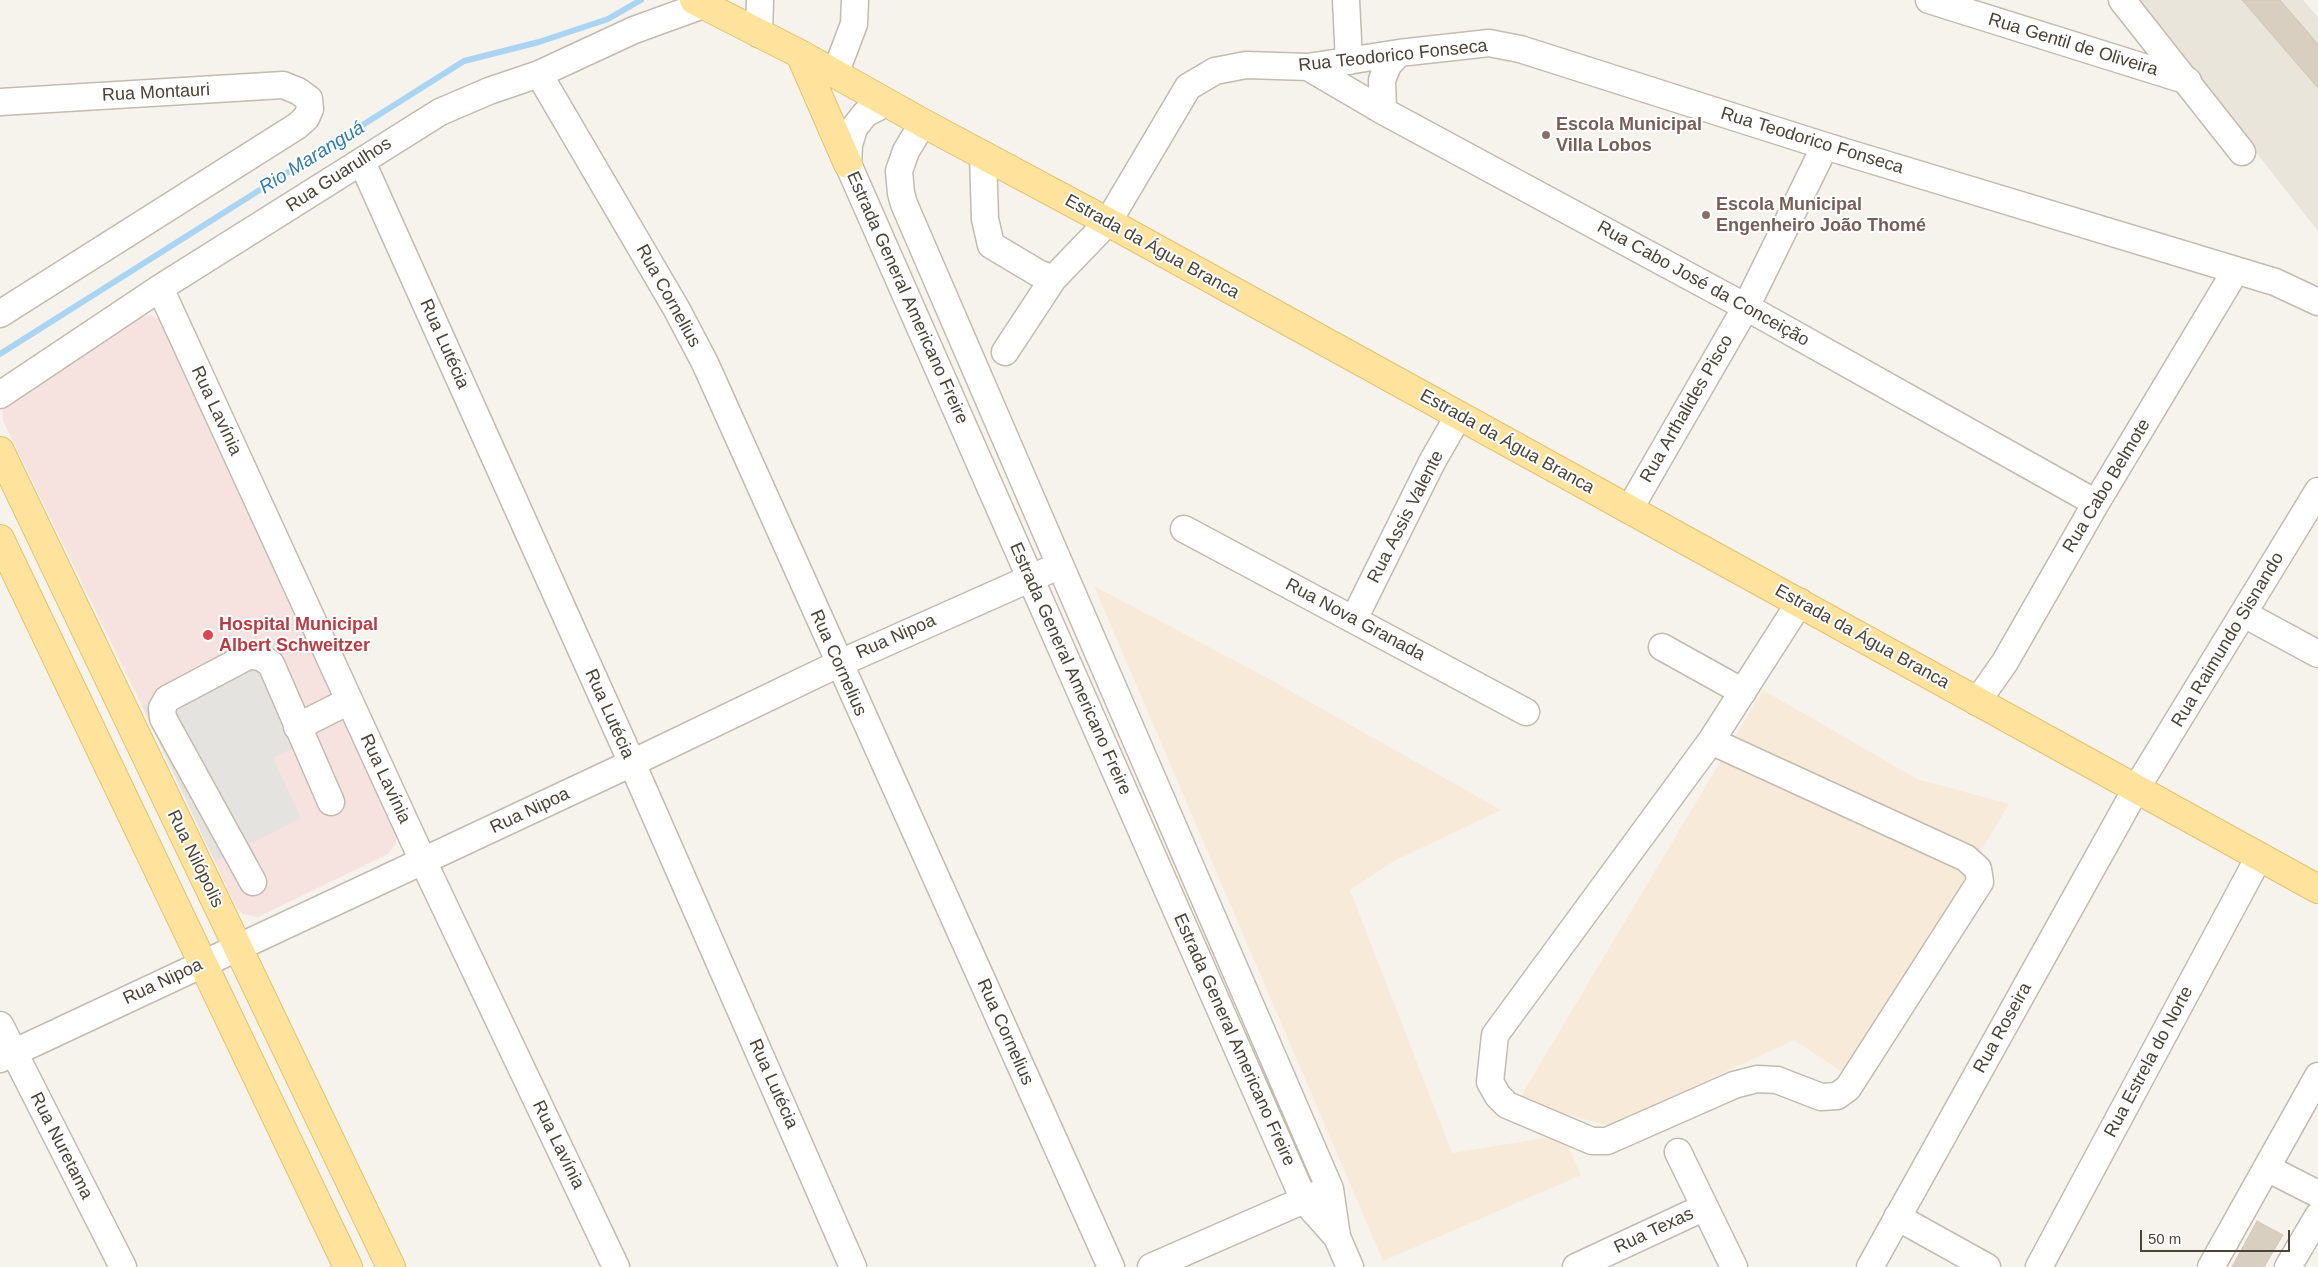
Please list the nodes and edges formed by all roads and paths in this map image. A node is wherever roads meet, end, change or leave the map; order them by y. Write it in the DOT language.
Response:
graph roads {
  1 [pos="760,0"];
  2 [pos="855,0"];
  3 [pos="1346,0"];
  4 [pos="1929,0"];
  5 [pos="2122,0"];
  6 [pos="698,3"];
  7 [pos="1966,6"];
  8 [pos="759,34"];
  9 [pos="1399,53"];
  10 [pos="800,54"];
  11 [pos="1349,61"];
  12 [pos="1308,67"];
  13 [pos="539,74"];
  14 [pos="835,74"];
  15 [pos="2188,81"];
  16 [pos="0,102"];
  17 [pos="886,103"];
  18 [pos="1383,111"];
  19 [pos="923,123"];
  20 [pos="1825,146"];
  21 [pos="2242,152"];
  22 [pos="983,155"];
  23 [pos="362,162"];
  24 [pos="848,164"];
  25 [pos="1108,222"];
  26 [pos="2236,270"];
  27 [pos="1053,279"];
  28 [pos="160,288"];
  29 [pos="2318,302"];
  30 [pos="1746,307"];
  31 [pos="0,314"];
  32 [pos="1005,352"];
  33 [pos="0,395"];
  34 [pos="1458,415"];
  35 [pos="0,451"];
  36 [pos="2318,490"];
  37 [pos="2096,503"];
  38 [pos="1629,510"];
  39 [pos="1184,529"];
  40 [pos="0,539"];
  41 [pos="1062,565"];
  42 [pos="1030,577"];
  43 [pos="1800,602"];
  44 [pos="2244,614"];
  45 [pos="1354,619"];
  46 [pos="1662,647"];
  47 [pos="2318,654"];
  48 [pos="838,664"];
  49 [pos="1743,692"];
  50 [pos="349,700"];
  51 [pos="1978,702"];
  52 [pos="1526,712"];
  53 [pos="126,714"];
  54 [pos="297,727"];
  55 [pos="91,730"];
  56 [pos="1711,741"];
  57 [pos="632,763"];
  58 [pos="2136,789"];
  59 [pos="331,802"];
  60 [pos="2259,857"];
  61 [pos="423,861"];
  62 [pos="199,866"];
  63 [pos="164,882"];
  64 [pos="252,882"];
  65 [pos="2318,889"];
  66 [pos="238,948"];
  67 [pos="203,964"];
  68 [pos="0,1025"];
  69 [pos="7,1055"];
  70 [pos="2318,1076"];
  71 [pos="1678,1152"];
  72 [pos="2267,1168"];
  73 [pos="1330,1189"];
  74 [pos="2318,1194"];
  75 [pos="1304,1200"];
  76 [pos="1705,1207"];
  77 [pos="2318,1216"];
  78 [pos="1897,1217"];
  79 [pos="1337,1238"];
  80 [pos="123,1267"];
  81 [pos="348,1267"];
  82 [pos="391,1267"];
  83 [pos="616,1267"];
  84 [pos="854,1267"];
  85 [pos="1111,1267"];
  86 [pos="1151,1267"];
  87 [pos="1350,1267"];
  88 [pos="1576,1267"];
  89 [pos="1734,1267"];
  90 [pos="1870,1267"];
  91 [pos="1987,1267"];
  92 [pos="2039,1267"];
  93 [pos="2211,1267"];
  94 [pos="2288,1267"];
  1 -- 8 [label="street"];
  2 -- 14 [label="street"];
  3 -- 11 [label="street"];
  4 -- 7 [label="street, Rua Gentil de Oliveira"];
  5 -- 15 [label="street"];
  6 -- 8 [label="main road, Estrada da Água Branca"];
  6 -- 13 [label="street, Rua Guarulhos"];
  7 -- 15 [label="street, Rua Gentil de Oliveira"];
  8 -- 10 [label="main road, Estrada da Água Branca"];
  9 -- 11 [label="street, Rua Teodorico Fonseca"];
  9 -- 18 [label="street"];
  9 -- 20 [label="street, Rua Teodorico Fonseca"];
  10 -- 14 [label="main road, Estrada da Água Branca"];
  10 -- 24 [label="main road"];
  11 -- 12 [label="street, Rua Teodorico Fonseca"];
  12 -- 18 [label="street, Rua Cabo José da Conceição"];
  12 -- 25 [label="street, Rua Teodorico Fonseca"];
  13 -- 23 [label="street, Rua Guarulhos"];
  13 -- 48 [label="street, Rua Cornelius"];
  14 -- 17 [label="main road, Estrada da Água Branca"];
  15 -- 21 [label="street"];
  16 -- 31 [label="street, Rua Montauri"];
  17 -- 19 [label="main road, Estrada da Água Branca"];
  17 -- 24 [label="street, Estrada General Americano Freire"];
  18 -- 30 [label="street, Rua Cabo José da Conceição"];
  19 -- 22 [label="main road, Estrada da Água Branca"];
  19 -- 41 [label="street, Estrada General Americano Freire"];
  20 -- 26 [label="street, Rua Teodorico Fonseca"];
  20 -- 30 [label="street, Rua Arthalides Pisco"];
  22 -- 25 [label="main road, Estrada da Água Branca"];
  22 -- 27 [label="street"];
  23 -- 28 [label="street, Rua Guarulhos"];
  23 -- 57 [label="street, Rua Lutécia"];
  24 -- 42 [label="street, Estrada General Americano Freire"];
  25 -- 27 [label="street, Rua Teodorico Fonseca"];
  25 -- 34 [label="main road, Estrada da Água Branca"];
  26 -- 29 [label="street, Rua Teodorico Fonseca"];
  26 -- 37 [label="street, Rua Cabo Belmote"];
  27 -- 32 [label="street, Rua Teodorico Fonseca"];
  28 -- 33 [label="street, Rua Guarulhos"];
  28 -- 50 [label="street, Rua Lavínia"];
  30 -- 37 [label="street, Rua Cabo José da Conceição"];
  30 -- 38 [label="street, Rua Arthalides Pisco"];
  34 -- 38 [label="main road, Estrada da Água Branca"];
  34 -- 45 [label="street, Rua Assis Valente"];
  35 -- 53 [label="main road, Rua Nilópolis"];
  36 -- 44 [label="street, Rua Raimundo Sisnando"];
  37 -- 51 [label="street, Rua Cabo Belmote"];
  38 -- 43 [label="main road, Estrada da Água Branca"];
  39 -- 45 [label="street, Rua Nova Granada"];
  40 -- 55 [label="main road"];
  41 -- 42 [label="street, Rua Nipoa"];
  41 -- 73 [label="street, Estrada General Americano Freire"];
  42 -- 48 [label="street, Rua Nipoa"];
  42 -- 75 [label="street, Estrada General Americano Freire"];
  43 -- 49 [label="street"];
  43 -- 51 [label="main road, Estrada da Água Branca"];
  44 -- 47 [label="street"];
  44 -- 58 [label="street, Rua Raimundo Sisnando"];
  45 -- 52 [label="street, Rua Nova Granada"];
  46 -- 49 [label="street"];
  48 -- 57 [label="street, Rua Nipoa"];
  48 -- 85 [label="street, Rua Cornelius"];
  49 -- 56 [label="street"];
  50 -- 54 [label="street"];
  50 -- 61 [label="street, Rua Lavínia"];
  51 -- 58 [label="main road, Estrada da Água Branca"];
  53 -- 55 [label="main road"];
  53 -- 62 [label="main road, Rua Nilópolis"];
  54 -- 59 [label="street"];
  54 -- 64 [label="street"];
  55 -- 63 [label="main road"];
  56 -- 56 [label="street"];
  57 -- 61 [label="street, Rua Nipoa"];
  57 -- 84 [label="street, Rua Lutécia"];
  58 -- 60 [label="main road, Estrada da Água Branca"];
  58 -- 78 [label="street, Rua Roseira"];
  60 -- 65 [label="main road, Estrada da Água Branca"];
  60 -- 92 [label="street, Rua Estrela do Norte"];
  61 -- 66 [label="street, Rua Nipoa"];
  61 -- 83 [label="street, Rua Lavínia"];
  62 -- 63 [label="main road"];
  62 -- 66 [label="main road, Rua Nilópolis"];
  63 -- 67 [label="main road"];
  66 -- 67 [label="street, Rua Nipoa"];
  66 -- 82 [label="main road, Rua Nilópolis"];
  67 -- 69 [label="street, Rua Nipoa"];
  67 -- 81 [label="main road"];
  68 -- 69 [label="street, Rua Nuretama"];
  69 -- 80 [label="street, Rua Nuretama"];
  70 -- 72 [label="street"];
  71 -- 76 [label="street"];
  72 -- 74 [label="street"];
  72 -- 93 [label="street"];
  73 -- 75 [label="street"];
  73 -- 79 [label="street, Estrada General Americano Freire"];
  75 -- 79 [label="street, Estrada General Americano Freire"];
  75 -- 86 [label="street"];
  76 -- 88 [label="street, Rua Texas"];
  76 -- 89 [label="street"];
  77 -- 94 [label="street"];
  78 -- 90 [label="street, Rua Roseira"];
  78 -- 91 [label="street"];
  79 -- 87 [label="street, Estrada General Americano Freire"];
}
